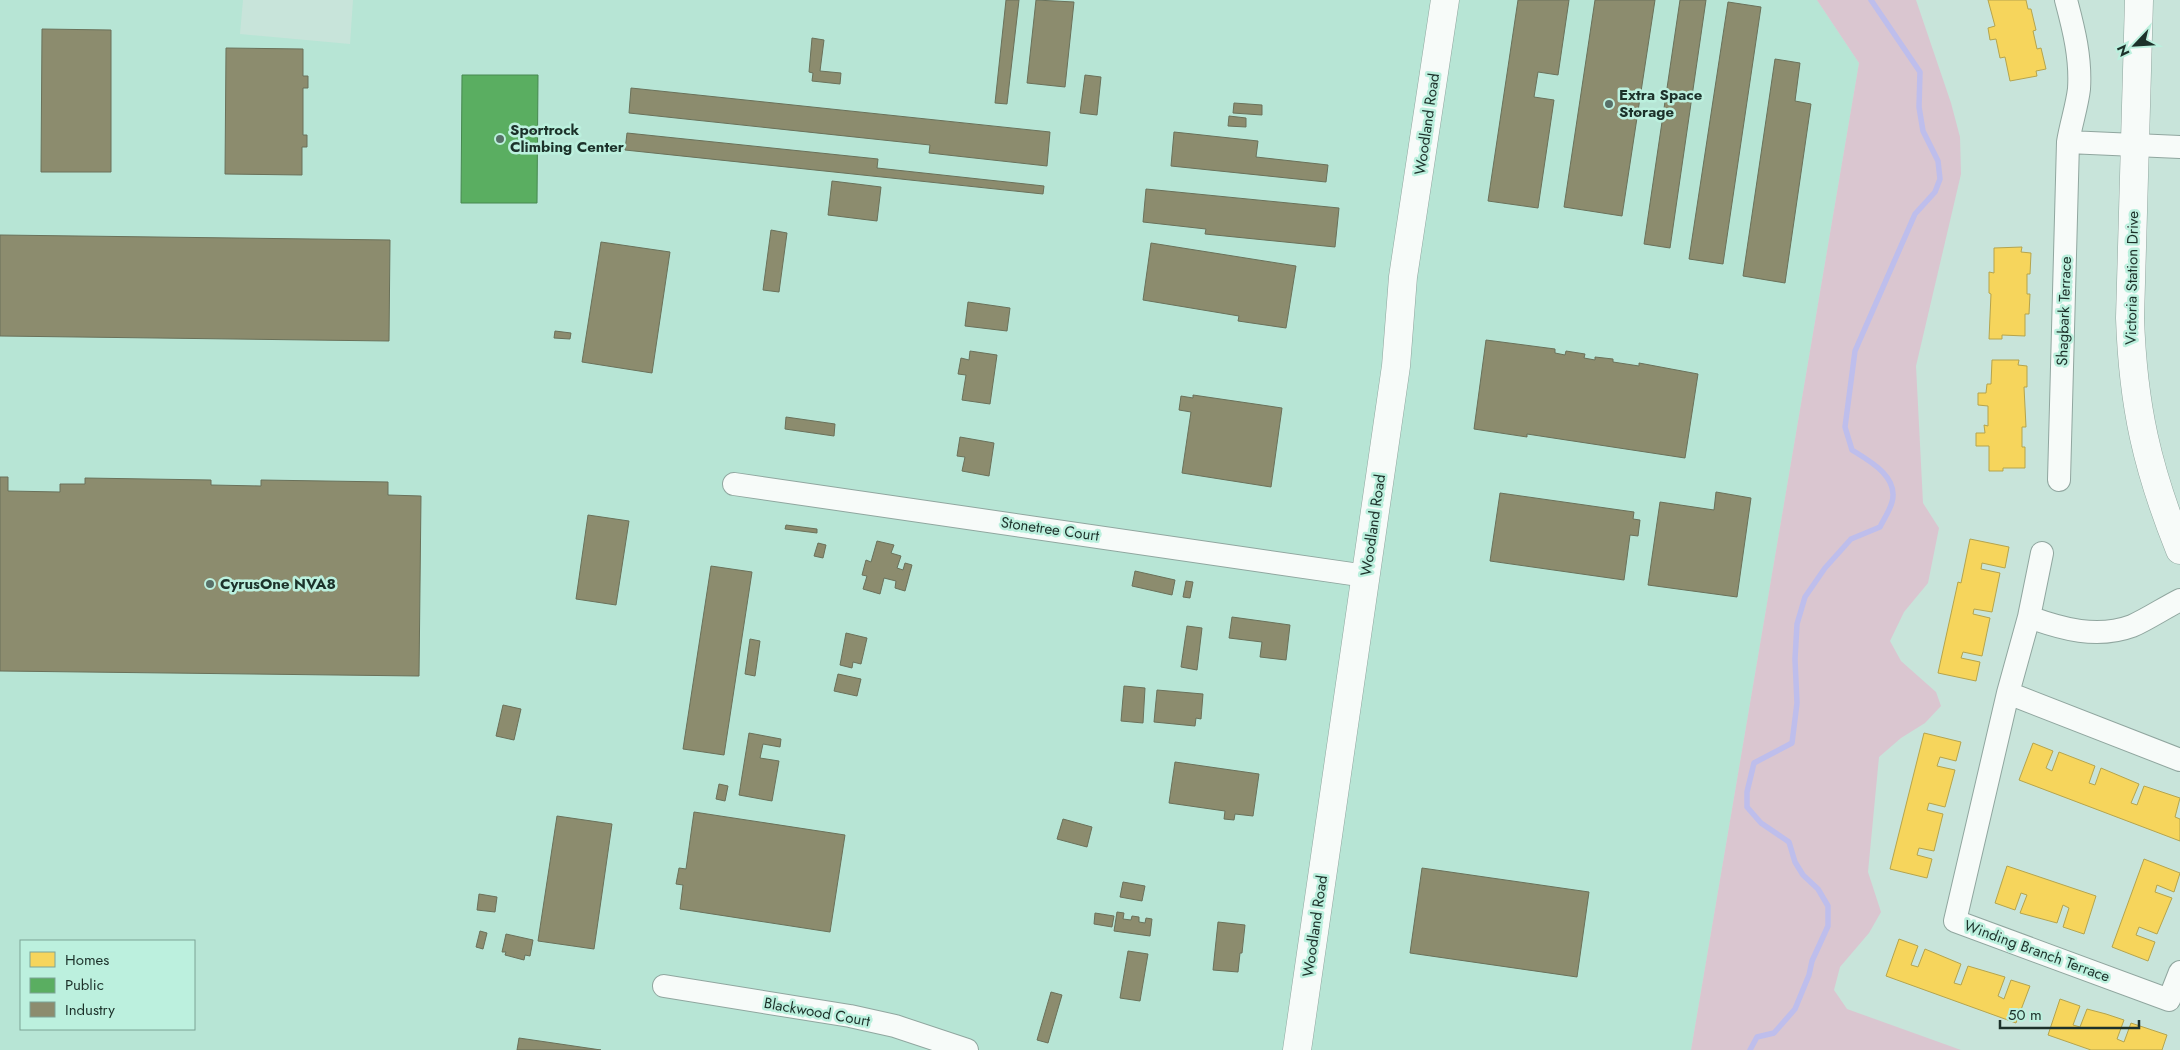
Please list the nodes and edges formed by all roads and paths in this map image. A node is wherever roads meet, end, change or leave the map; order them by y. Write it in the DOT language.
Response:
graph roads {
  1 [pos="1445,0"];
  2 [pos="2066,0"];
  3 [pos="2139,0"];
  4 [pos="2068,142"];
  5 [pos="2135,144"];
  6 [pos="2180,147"];
  7 [pos="2059,480"];
  8 [pos="734,484"];
  9 [pos="2180,550"];
  10 [pos="2042,553"];
  11 [pos="1366,576"];
  12 [pos="2180,600"];
  13 [pos="2029,617"];
  14 [pos="2008,693"];
  15 [pos="2180,760"];
  16 [pos="2180,972"];
  17 [pos="664,986"];
  18 [pos="967,1050"];
  19 [pos="1297,1050"];
  1 -- 11 [label="street, Woodland Road"];
  2 -- 4 [label="street, Shagbark Terrace"];
  3 -- 5 [label="street, Victoria Station Drive"];
  4 -- 5 [label="street"];
  4 -- 7 [label="street, Shagbark Terrace"];
  5 -- 6 [label="street"];
  5 -- 9 [label="street, Victoria Station Drive"];
  8 -- 11 [label="street, Stonetree Court"];
  10 -- 13 [label="street, Winding Branch Terrace"];
  11 -- 19 [label="street, Woodland Road"];
  12 -- 13 [label="street"];
  13 -- 14 [label="street, Winding Branch Terrace"];
  14 -- 15 [label="street"];
  14 -- 16 [label="street, Winding Branch Terrace"];
  17 -- 18 [label="street, Blackwood Court"];
}
